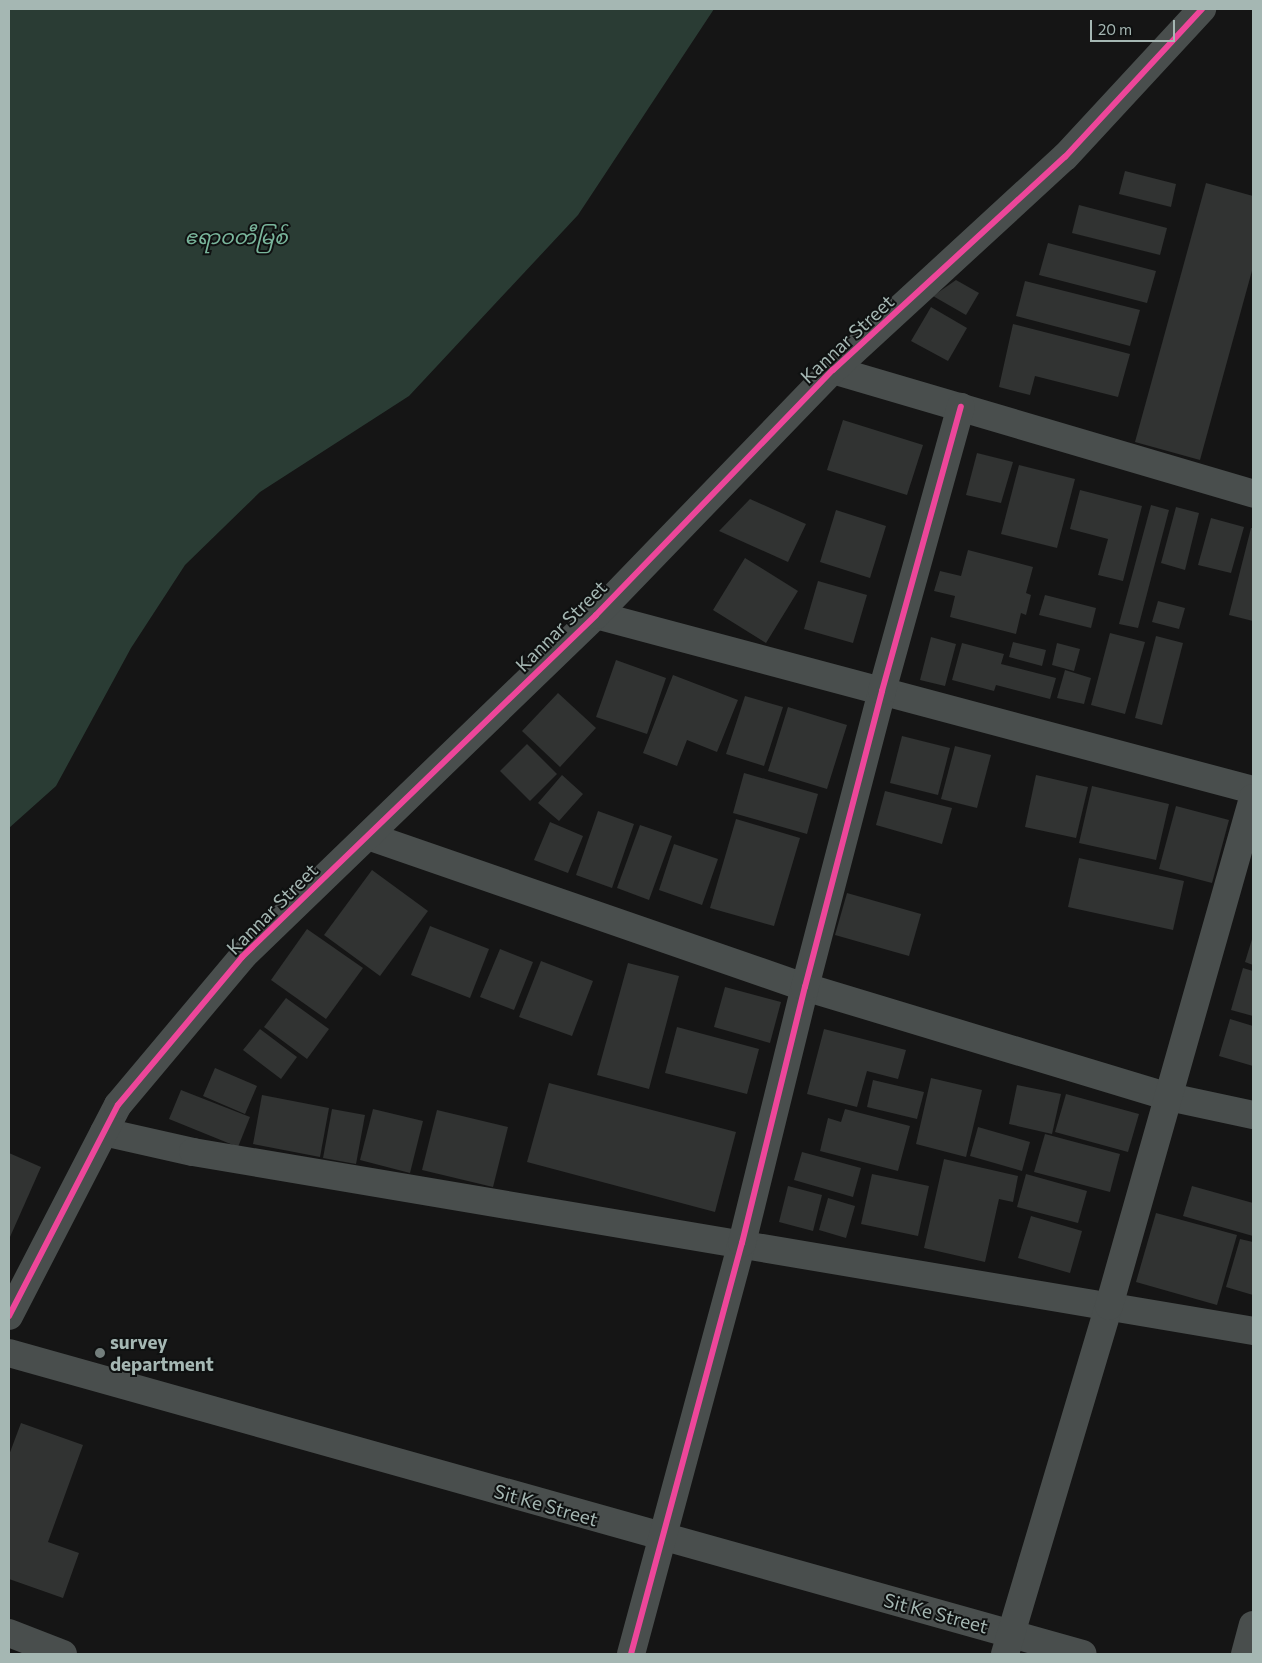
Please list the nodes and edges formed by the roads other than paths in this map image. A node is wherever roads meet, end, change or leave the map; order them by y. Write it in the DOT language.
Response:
graph roads {
  1 [pos="1202,9"];
  2 [pos="833,370"];
  3 [pos="961,407"];
  4 [pos="1253,494"];
  5 [pos="596,615"];
  6 [pos="882,691"];
  7 [pos="1253,790"];
  8 [pos="1253,798"];
  9 [pos="368,836"];
  10 [pos="805,987"];
  11 [pos="1169,1097"];
  12 [pos="1253,1115"];
  13 [pos="104,1132"];
  14 [pos="742,1243"];
  15 [pos="1109,1306"];
  16 [pos="9,1316"];
  17 [pos="1253,1331"];
  18 [pos="9,1353"];
  19 [pos="662,1538"];
  20 [pos="1253,1625"];
  21 [pos="9,1633"];
  22 [pos="1008,1644"];
  23 [pos="63,1654"];
  24 [pos="631,1654"];
  25 [pos="1083,1654"];
  26 [pos="1245,1654"];
  1 -- 2 [label="street, Kannar Street"];
  2 -- 3 [label="street"];
  2 -- 5 [label="street, Kannar Street"];
  3 -- 4 [label="street"];
  3 -- 6 [label="street"];
  5 -- 6 [label="street"];
  5 -- 9 [label="street, Kannar Street"];
  6 -- 7 [label="street"];
  6 -- 10 [label="street"];
  8 -- 11 [label="street"];
  9 -- 10 [label="street"];
  9 -- 13 [label="street, Kannar Street"];
  10 -- 11 [label="street"];
  10 -- 14 [label="street"];
  11 -- 12 [label="street"];
  11 -- 15 [label="street"];
  13 -- 14 [label="street"];
  13 -- 16 [label="street, Kannar Street"];
  14 -- 15 [label="street"];
  14 -- 19 [label="street"];
  15 -- 17 [label="street"];
  15 -- 22 [label="street"];
  18 -- 19 [label="street, Sit Ke Street"];
  19 -- 22 [label="street, Sit Ke Street"];
  19 -- 24 [label="street"];
  20 -- 26 [label="street"];
  21 -- 23 [label="street"];
  22 -- 25 [label="street, Sit Ke Street"];
}
